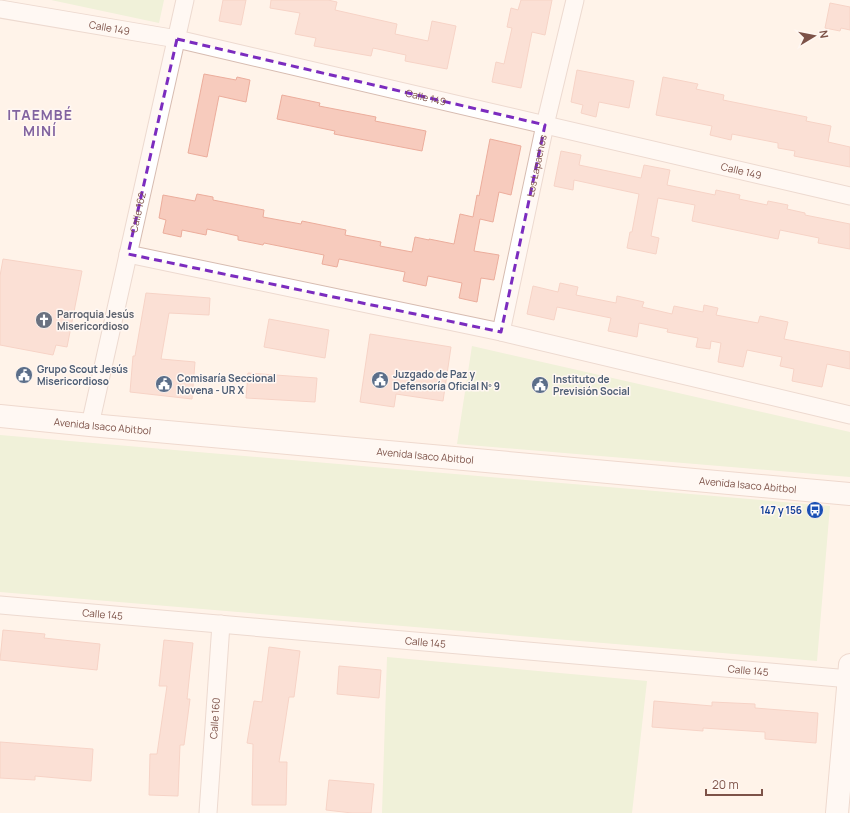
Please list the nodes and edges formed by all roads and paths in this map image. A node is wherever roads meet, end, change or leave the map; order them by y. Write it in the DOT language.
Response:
graph roads {
  1 [pos="185,0"];
  2 [pos="574,0"];
  3 [pos="0,9"];
  4 [pos="177,39"];
  5 [pos="545,125"];
  6 [pos="850,196"];
  7 [pos="128,254"];
  8 [pos="501,332"];
  9 [pos="850,415"];
  10 [pos="0,416"];
  11 [pos="90,425"];
  12 [pos="850,494"];
  13 [pos="0,605"];
  14 [pos="221,624"];
  15 [pos="850,675"];
  16 [pos="208,813"];
  17 [pos="836,813"];
  1 -- 4 [label="street, Calle 162"];
  2 -- 5 [label="street, Los Lapachos"];
  3 -- 4 [label="street, Calle 149"];
  4 -- 5 [label="street, Calle 149"];
  4 -- 7 [label="street, Calle 162"];
  5 -- 6 [label="street, Calle 149"];
  5 -- 8 [label="street, Los Lapachos"];
  7 -- 8 [label="street"];
  7 -- 11 [label="street, Calle 162"];
  8 -- 9 [label="street"];
  10 -- 11 [label="main road, Avenida Isaco Abitbol"];
  11 -- 12 [label="main road, Avenida Isaco Abitbol"];
  13 -- 14 [label="street, Calle 145"];
  14 -- 15 [label="street, Calle 145"];
  14 -- 16 [label="street, Calle 160"];
  15 -- 17 [label="main road"];
}
